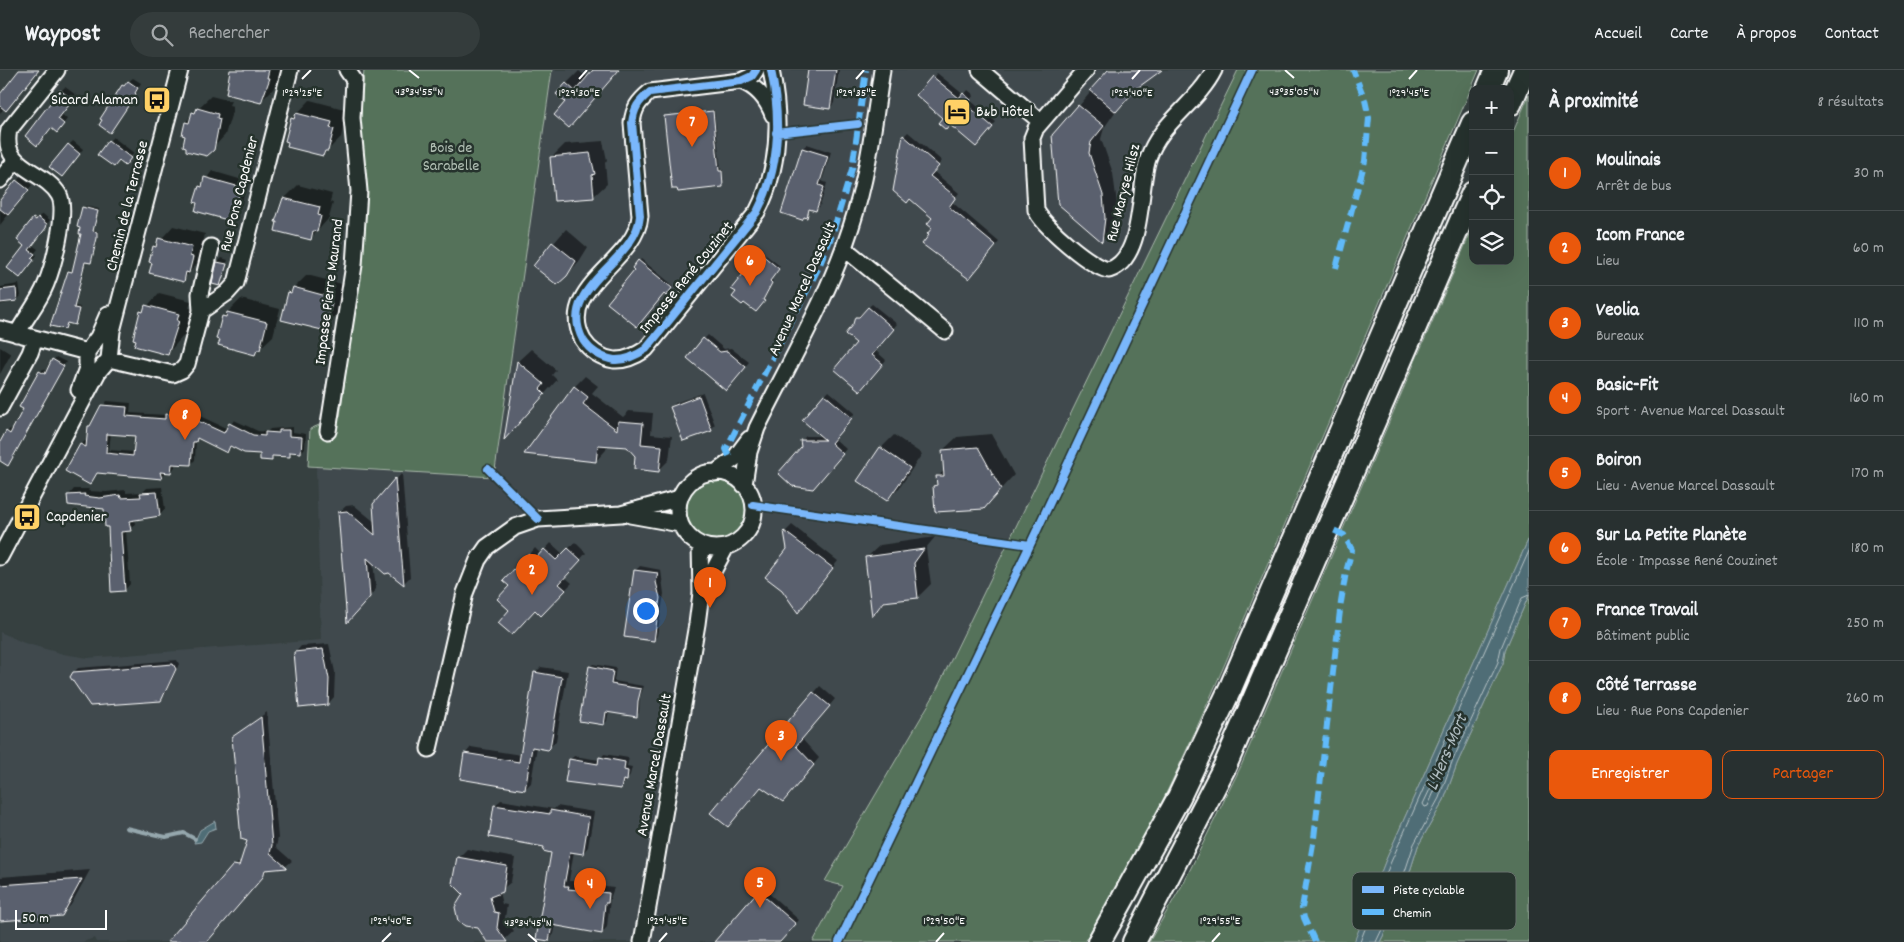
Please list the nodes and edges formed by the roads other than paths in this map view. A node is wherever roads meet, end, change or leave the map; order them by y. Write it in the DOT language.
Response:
graph roads {
  1 [pos="57,70"];
  2 [pos="170,70"];
  3 [pos="180,70"];
  4 [pos="290,70"];
  5 [pos="347,70"];
  6 [pos="756,70"];
  7 [pos="771,70"];
  8 [pos="882,70"];
  9 [pos="980,70"];
  10 [pos="1086,70"];
  11 [pos="1214,70"];
  12 [pos="1496,70"];
  13 [pos="1525,70"];
  14 [pos="741,81"];
  15 [pos="1490,85"];
  16 [pos="1514,95"];
  17 [pos="1041,122"];
  18 [pos="1470,130"];
  19 [pos="776,133"];
  20 [pos="5,136"];
  21 [pos="16,160"];
  22 [pos="0,180"];
  23 [pos="1469,201"];
  24 [pos="211,247"];
  25 [pos="844,248"];
  26 [pos="201,311"];
  27 [pos="0,329"];
  28 [pos="945,331"];
  29 [pos="17,334"];
  30 [pos="35,338"];
  31 [pos="99,355"];
  32 [pos="0,408"];
  33 [pos="757,428"];
  34 [pos="328,431"];
  35 [pos="715,472"];
  36 [pos="744,485"];
  37 [pos="680,498"];
  38 [pos="621,514"];
  39 [pos="680,524"];
  40 [pos="0,536"];
  41 [pos="700,545"];
  42 [pos="726,547"];
  43 [pos="0,557"];
  44 [pos="701,593"];
  45 [pos="429,749"];
  46 [pos="642,942"];
  47 [pos="1099,942"];
  48 [pos="1134,942"];
  1 -- 20 [label="street"];
  2 -- 31 [label="street, Chemin de la Terrasse"];
  3 -- 31 [label="street, Chemin de la Terrasse"];
  4 -- 26 [label="street, Rue Pons Capdenier"];
  5 -- 34 [label="street, Impasse Pierre Maurand"];
  6 -- 14 [label="street, Impasse René Couzinet"];
  7 -- 19 [label="street, Impasse René Couzinet"];
  8 -- 25 [label="street, Avenue Marcel Dassault"];
  9 -- 17 [label="street"];
  10 -- 17 [label="street"];
  11 -- 17 [label="street, Rue Maryse Hilsz"];
  12 -- 15 [label="highway"];
  13 -- 16 [label="highway"];
  14 -- 19 [label="street, Impasse René Couzinet"];
  14 -- 19 [label="street, Impasse René Couzinet"];
  18 -- 47 [label="highway"];
  20 -- 21 [label="street"];
  21 -- 22 [label="street"];
  21 -- 29 [label="street"];
  23 -- 48 [label="highway"];
  24 -- 26 [label="street, Rue Pons Capdenier"];
  25 -- 28 [label="street"];
  25 -- 33 [label="street, Avenue Marcel Dassault"];
  26 -- 31 [label="street, Rue Pons Capdenier"];
  27 -- 29 [label="street, Rue Pons Capdenier"];
  29 -- 30 [label="street, Rue Pons Capdenier"];
  30 -- 31 [label="street, Rue Pons Capdenier"];
  30 -- 32 [label="street"];
  31 -- 40 [label="street, Chemin de la Terrasse"];
  31 -- 43 [label="street, Chemin de la Terrasse"];
  33 -- 35 [label="street, Avenue Marcel Dassault"];
  33 -- 36 [label="street, Avenue Marcel Dassault"];
  35 -- 36 [label="street"];
  35 -- 37 [label="street, Avenue Marcel Dassault"];
  36 -- 42 [label="street, Avenue Marcel Dassault"];
  37 -- 38 [label="street"];
  37 -- 39 [label="street"];
  38 -- 39 [label="street"];
  38 -- 45 [label="street"];
  39 -- 41 [label="street"];
  41 -- 42 [label="street"];
  41 -- 44 [label="street, Avenue Marcel Dassault"];
  42 -- 44 [label="street, Avenue Marcel Dassault"];
  44 -- 46 [label="street, Avenue Marcel Dassault"];
}
